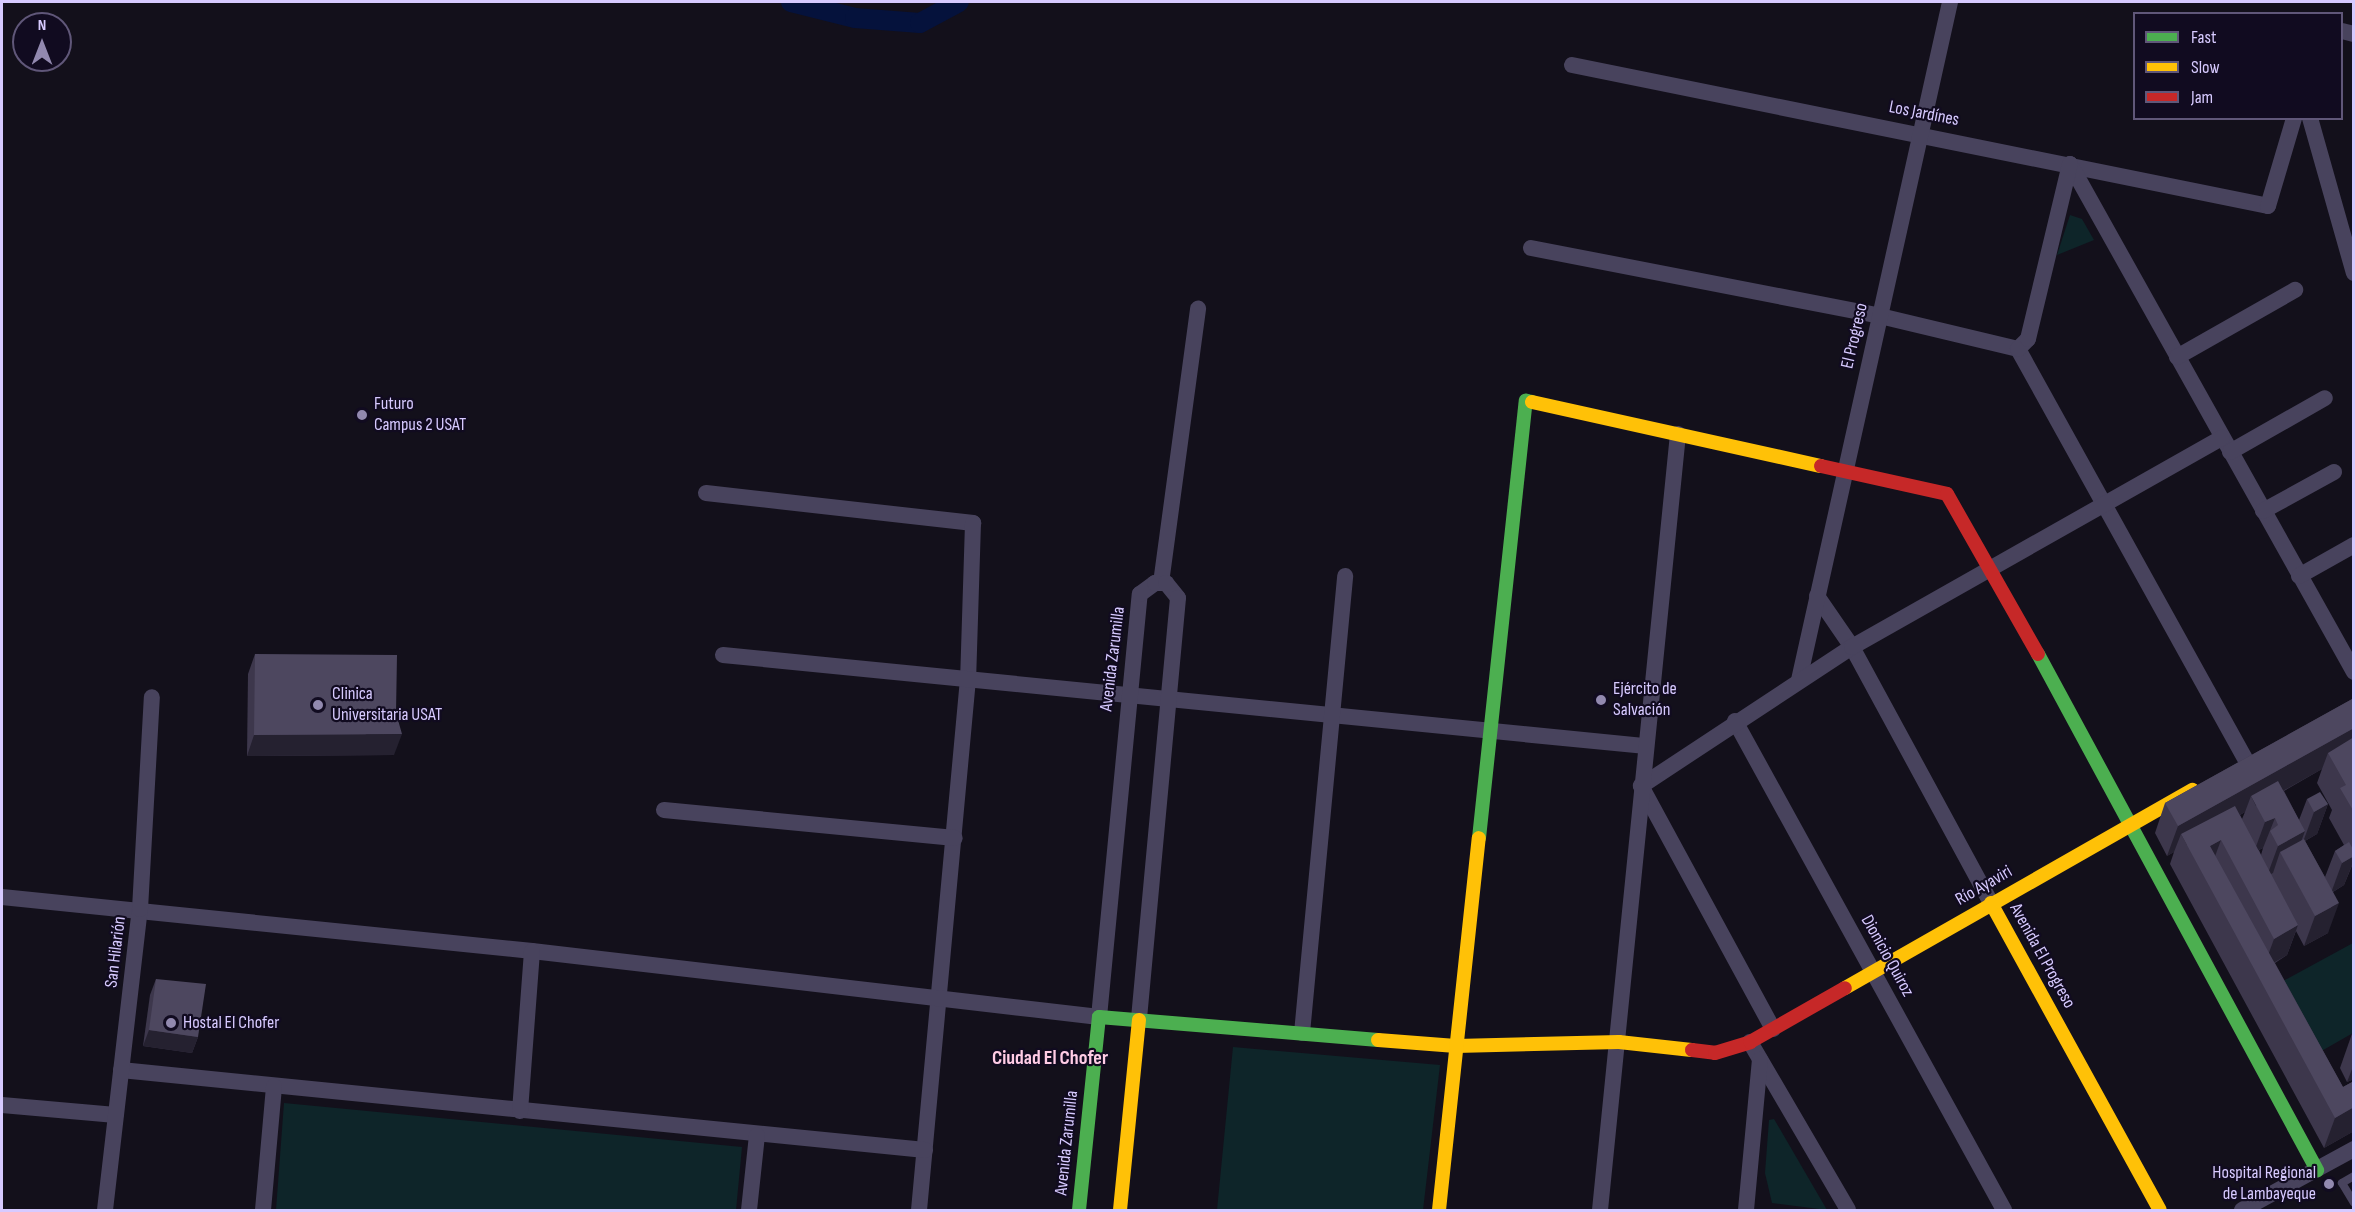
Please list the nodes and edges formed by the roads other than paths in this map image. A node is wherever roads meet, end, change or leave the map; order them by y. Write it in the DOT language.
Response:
graph roads {
  1 [pos="1950,2"];
  2 [pos="1572,65"];
  3 [pos="2293,120"];
  4 [pos="2311,120"];
  5 [pos="1921,133"];
  6 [pos="2070,164"];
  7 [pos="1531,248"];
  8 [pos="2350,249"];
  9 [pos="2354,273"];
  10 [pos="2295,290"];
  11 [pos="1198,308"];
  12 [pos="1880,315"];
  13 [pos="2018,350"];
  14 [pos="2177,357"];
  15 [pos="2325,398"];
  16 [pos="1678,434"];
  17 [pos="2226,445"];
  18 [pos="1845,471"];
  19 [pos="2334,472"];
  20 [pos="706,493"];
  21 [pos="2104,506"];
  22 [pos="2263,511"];
  23 [pos="2354,544"];
  24 [pos="1990,570"];
  25 [pos="1345,576"];
  26 [pos="2299,576"];
  27 [pos="1161,583"];
  28 [pos="1817,597"];
  29 [pos="1852,647"];
  30 [pos="723,655"];
  31 [pos="2354,672"];
  32 [pos="968,679"];
  33 [pos="1798,680"];
  34 [pos="1127,692"];
  35 [pos="152,697"];
  36 [pos="1170,697"];
  37 [pos="1334,716"];
  38 [pos="1735,721"];
  39 [pos="1490,731"];
  40 [pos="1644,746"];
  41 [pos="2246,760"];
  42 [pos="2205,783"];
  43 [pos="1641,786"];
  44 [pos="664,810"];
  45 [pos="2134,823"];
  46 [pos="955,838"];
  47 [pos="2,897"];
  48 [pos="1991,903"];
  49 [pos="140,909"];
  50 [pos="532,951"];
  51 [pos="1872,971"];
  52 [pos="941,1000"];
  53 [pos="1099,1017"];
  54 [pos="1139,1020"];
  55 [pos="1773,1029"];
  56 [pos="1302,1034"];
  57 [pos="1619,1042"];
  58 [pos="1750,1042"];
  59 [pos="1456,1046"];
  60 [pos="1761,1060"];
  61 [pos="121,1070"];
  62 [pos="274,1086"];
  63 [pos="2,1105"];
  64 [pos="520,1111"];
  65 [pos="116,1115"];
  66 [pos="757,1135"];
  67 [pos="2354,1149"];
  68 [pos="926,1150"];
  69 [pos="2317,1170"];
  70 [pos="2354,1176"];
  71 [pos="2354,1203"];
  72 [pos="105,1210"];
  73 [pos="263,1210"];
  74 [pos="749,1210"];
  75 [pos="919,1210"];
  76 [pos="1079,1210"];
  77 [pos="1120,1210"];
  78 [pos="1439,1210"];
  79 [pos="1600,1210"];
  80 [pos="1746,1210"];
  81 [pos="1848,1210"];
  82 [pos="2004,1210"];
  83 [pos="2160,1210"];
  84 [pos="2242,1210"];
  1 -- 5 [label="street, El Progreso"];
  2 -- 5 [label="street, Los Jardínes"];
  3 -- 6 [label="street, Los Jardínes"];
  4 -- 8 [label="street"];
  5 -- 6 [label="street, Los Jardínes"];
  5 -- 12 [label="street, El Progreso"];
  6 -- 13 [label="street"];
  6 -- 14 [label="street"];
  7 -- 12 [label="street"];
  8 -- 9 [label="street"];
  10 -- 14 [label="street"];
  11 -- 27 [label="street"];
  12 -- 13 [label="street"];
  12 -- 18 [label="street, El Progreso"];
  13 -- 21 [label="street"];
  14 -- 17 [label="street"];
  15 -- 17 [label="street"];
  16 -- 18 [label="street"];
  16 -- 39 [label="street"];
  16 -- 40 [label="street"];
  17 -- 21 [label="street"];
  17 -- 22 [label="street"];
  18 -- 24 [label="street"];
  18 -- 28 [label="street, El Progreso"];
  19 -- 22 [label="street"];
  20 -- 32 [label="street"];
  21 -- 24 [label="street"];
  21 -- 41 [label="street"];
  22 -- 26 [label="street"];
  23 -- 26 [label="street"];
  24 -- 29 [label="street"];
  24 -- 45 [label="street"];
  25 -- 37 [label="street"];
  26 -- 31 [label="street"];
  27 -- 34 [label="street, Avenida Zarumilla"];
  27 -- 36 [label="street"];
  28 -- 29 [label="street, Avenida El Progreso"];
  28 -- 33 [label="street, El Progreso"];
  29 -- 33 [label="street"];
  29 -- 48 [label="street, Avenida El Progreso"];
  30 -- 32 [label="street"];
  32 -- 34 [label="street"];
  32 -- 46 [label="street"];
  33 -- 38 [label="street"];
  34 -- 36 [label="street"];
  34 -- 53 [label="street, Avenida Zarumilla"];
  35 -- 49 [label="street, San Hilarión"];
  36 -- 37 [label="street"];
  36 -- 54 [label="street"];
  37 -- 39 [label="street"];
  37 -- 56 [label="street"];
  38 -- 43 [label="street"];
  38 -- 51 [label="street, Dionicio Quiroz"];
  39 -- 40 [label="street"];
  39 -- 59 [label="street"];
  40 -- 43 [label="street"];
  42 -- 45 [label="street, Río Ayaviri"];
  43 -- 55 [label="street"];
  43 -- 57 [label="street"];
  44 -- 46 [label="street"];
  45 -- 48 [label="street, Río Ayaviri"];
  45 -- 69 [label="street"];
  46 -- 52 [label="street"];
  47 -- 49 [label="street"];
  48 -- 51 [label="street, Río Ayaviri"];
  48 -- 83 [label="street, Avenida El Progreso"];
  49 -- 50 [label="street"];
  49 -- 61 [label="street, San Hilarión"];
  50 -- 52 [label="street"];
  50 -- 64 [label="street"];
  51 -- 55 [label="street, Río Ayaviri"];
  51 -- 82 [label="street, Dionicio Quiroz"];
  52 -- 53 [label="street"];
  52 -- 68 [label="street"];
  53 -- 54 [label="street, Río Ayaviri"];
  53 -- 76 [label="street, Avenida Zarumilla"];
  54 -- 56 [label="street, Río Ayaviri"];
  54 -- 77 [label="street"];
  55 -- 58 [label="street, Río Ayaviri"];
  56 -- 59 [label="street, Río Ayaviri"];
  57 -- 58 [label="street, Río Ayaviri"];
  57 -- 59 [label="street, Río Ayaviri"];
  57 -- 79 [label="street"];
  58 -- 60 [label="street"];
  59 -- 78 [label="street"];
  60 -- 80 [label="street"];
  60 -- 81 [label="street"];
  61 -- 62 [label="street"];
  61 -- 65 [label="street, San Hilarión"];
  62 -- 64 [label="street"];
  62 -- 73 [label="street"];
  63 -- 65 [label="street"];
  64 -- 66 [label="street"];
  65 -- 72 [label="street, San Hilarión"];
  66 -- 68 [label="street"];
  66 -- 74 [label="street"];
  67 -- 69 [label="street"];
  68 -- 75 [label="street"];
  69 -- 84 [label="street"];
  70 -- 71 [label="lane"];
}
